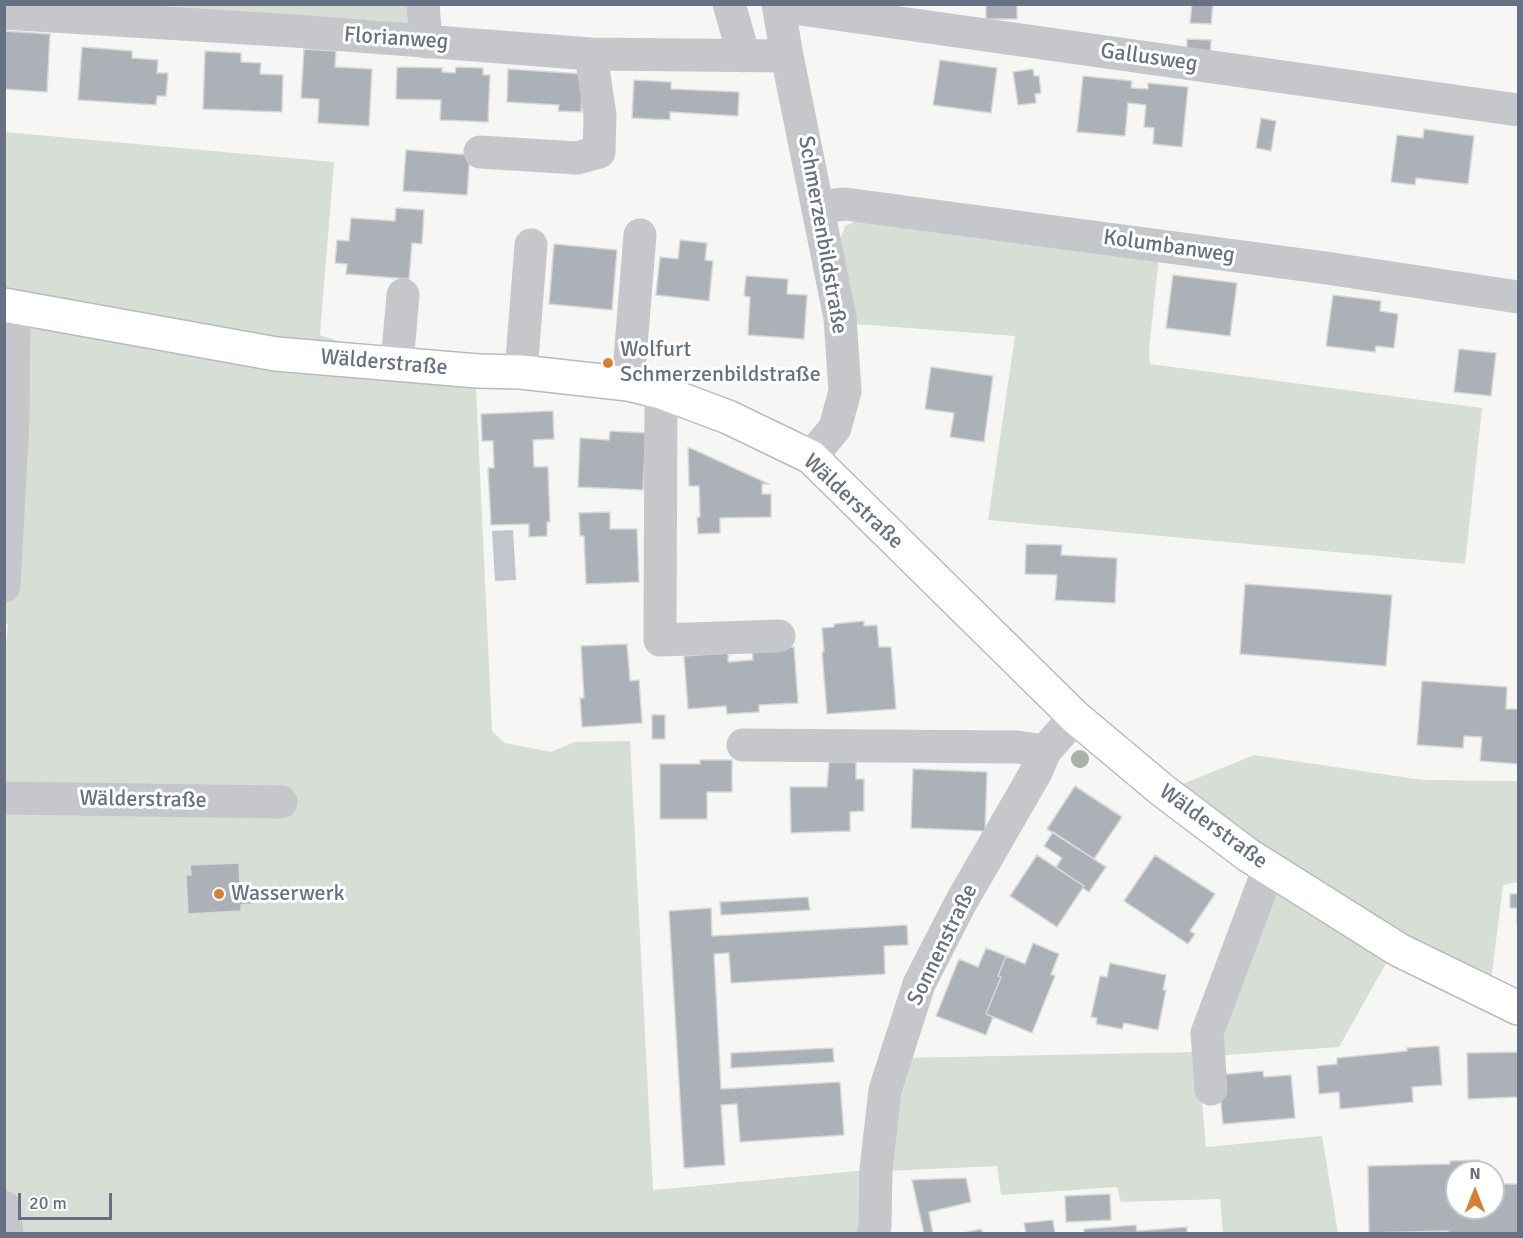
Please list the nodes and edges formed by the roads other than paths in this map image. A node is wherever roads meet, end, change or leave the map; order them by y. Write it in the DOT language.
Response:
graph roads {
  1 [pos="423,4"];
  2 [pos="729,4"];
  3 [pos="779,5"];
  4 [pos="4,13"];
  5 [pos="426,42"];
  6 [pos="591,54"];
  7 [pos="744,56"];
  8 [pos="787,56"];
  9 [pos="1518,110"];
  10 [pos="480,152"];
  11 [pos="818,207"];
  12 [pos="640,235"];
  13 [pos="531,245"];
  14 [pos="404,295"];
  15 [pos="1518,297"];
  16 [pos="9,306"];
  17 [pos="9,350"];
  18 [pos="397,364"];
  19 [pos="521,372"];
  20 [pos="628,384"];
  21 [pos="661,392"];
  22 [pos="811,457"];
  23 [pos="4,586"];
  24 [pos="779,636"];
  25 [pos="1075,717"];
  26 [pos="742,745"];
  27 [pos="1045,751"];
  28 [pos="4,798"];
  29 [pos="281,802"];
  30 [pos="1269,868"];
  31 [pos="1518,1008"];
  32 [pos="1211,1089"];
  33 [pos="4,1207"];
  34 [pos="7,1233"];
  35 [pos="873,1233"];
  1 -- 5 [label="street"];
  2 -- 7 [label="street"];
  3 -- 8 [label="street, Schmerzenbildstraße"];
  3 -- 9 [label="street, Gallusweg"];
  4 -- 5 [label="street, Florianweg"];
  5 -- 6 [label="street, Florianweg"];
  6 -- 7 [label="street, Florianweg"];
  6 -- 10 [label="street"];
  7 -- 8 [label="street, Florianweg"];
  8 -- 11 [label="street, Schmerzenbildstraße"];
  11 -- 15 [label="street, Kolumbanweg"];
  11 -- 22 [label="street, Schmerzenbildstraße"];
  12 -- 20 [label="street"];
  13 -- 19 [label="street"];
  14 -- 18 [label="street"];
  16 -- 17 [label="street, Wälderstraße"];
  16 -- 18 [label="main road, Wälderstraße"];
  17 -- 23 [label="street, Wälderstraße"];
  18 -- 19 [label="main road, Wälderstraße"];
  19 -- 20 [label="main road, Wälderstraße"];
  20 -- 21 [label="main road, Wälderstraße"];
  21 -- 22 [label="main road, Wälderstraße"];
  21 -- 24 [label="street"];
  22 -- 25 [label="main road, Wälderstraße"];
  25 -- 27 [label="street, Sonnenstraße"];
  25 -- 30 [label="main road, Wälderstraße"];
  26 -- 27 [label="street"];
  27 -- 35 [label="street, Sonnenstraße"];
  28 -- 29 [label="street, Wälderstraße"];
  30 -- 31 [label="main road, Wälderstraße"];
  30 -- 32 [label="street"];
  33 -- 34 [label="street"];
}
